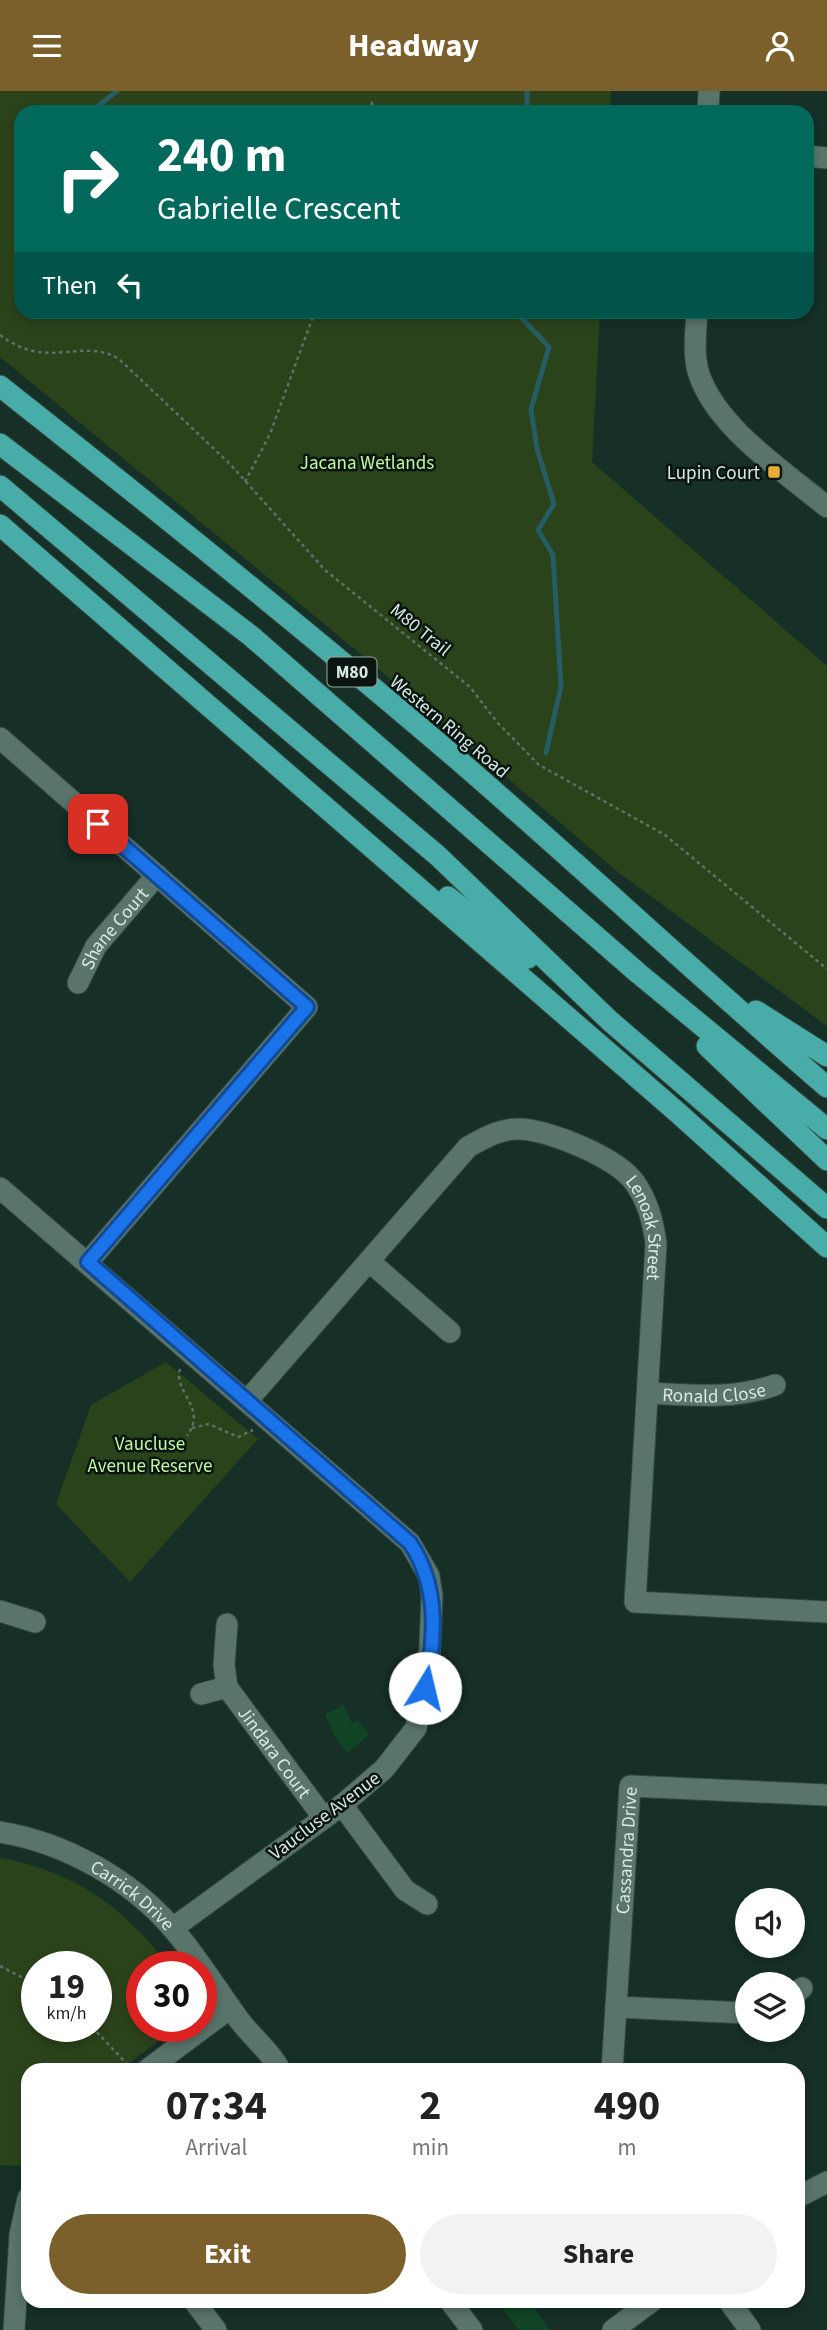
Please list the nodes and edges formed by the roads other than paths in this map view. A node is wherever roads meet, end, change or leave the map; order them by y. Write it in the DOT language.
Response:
graph roads {
  1 [pos="697,319"];
  2 [pos="0,386"];
  3 [pos="0,444"];
  4 [pos="0,486"];
  5 [pos="827,507"];
  6 [pos="0,525"];
  7 [pos="199,695"];
  8 [pos="0,738"];
  9 [pos="157,875"];
  10 [pos="692,971"];
  11 [pos="638,973"];
  12 [pos="78,983"];
  13 [pos="610,1021"];
  14 [pos="827,1056"];
  15 [pos="827,1087"];
  16 [pos="827,1129"];
  17 [pos="827,1160"];
  18 [pos="0,1188"];
  19 [pos="827,1208"];
  20 [pos="827,1247"];
  21 [pos="369,1261"];
  22 [pos="88,1262"];
  23 [pos="450,1332"];
  24 [pos="775,1385"];
  25 [pos="649,1393"];
  26 [pos="247,1401"];
  27 [pos="0,1611"];
  28 [pos="827,1612"];
  29 [pos="35,1622"];
  30 [pos="227,1624"];
  31 [pos="227,1687"];
  32 [pos="201,1694"];
  33 [pos="827,1795"];
  34 [pos="342,1805"];
  35 [pos="323,1817"];
  36 [pos="0,1832"];
  37 [pos="427,1903"];
  38 [pos="173,1928"];
  39 [pos="616,2007"];
  40 [pos="230,2008"];
  41 [pos="735,2012"];
  42 [pos="145,2063"];
  43 [pos="274,2063"];
  44 [pos="612,2063"];
  45 [pos="827,2182"];
  46 [pos="805,2193"];
  47 [pos="21,2222"];
  48 [pos="8,2266"];
  49 [pos="199,2308"];
  50 [pos="455,2308"];
  51 [pos="640,2308"];
  52 [pos="734,2308"];
  53 [pos="14,2330"];
  54 [pos="216,2330"];
  55 [pos="472,2330"];
  56 [pos="614,2330"];
  57 [pos="750,2330"];
  1 -- 5 [label="street"];
  2 -- 10 [label="highway, Western Ring Road / M80"];
  3 -- 11 [label="highway, M80"];
  4 -- 13 [label="highway"];
  6 -- 7 [label="highway"];
  7 -- 13 [label="highway"];
  7 -- 20 [label="highway"];
  8 -- 9 [label="street"];
  9 -- 12 [label="street, Shane Court"];
  9 -- 22 [label="street"];
  10 -- 14 [label="highway"];
  10 -- 15 [label="highway, Western Ring Road / M80"];
  11 -- 16 [label="highway, M80"];
  11 -- 17 [label="highway"];
  13 -- 19 [label="highway"];
  18 -- 22 [label="street, Vaucluse Avenue"];
  21 -- 23 [label="street"];
  21 -- 25 [label="street, Lenoak Street"];
  21 -- 26 [label="street, Lenoak Street"];
  22 -- 26 [label="street, Vaucluse Avenue"];
  24 -- 25 [label="street, Ronald Close"];
  25 -- 28 [label="street, Lenoak Street"];
  26 -- 34 [label="street, Vaucluse Avenue"];
  27 -- 29 [label="street"];
  30 -- 31 [label="street, Jindara Court"];
  31 -- 32 [label="street, Jindara Court"];
  31 -- 35 [label="street, Jindara Court"];
  33 -- 39 [label="street, Cassandra Drive"];
  34 -- 35 [label="street, Vaucluse Avenue"];
  34 -- 37 [label="street"];
  35 -- 38 [label="street, Vaucluse Avenue"];
  36 -- 38 [label="street, Carrick Drive"];
  38 -- 40 [label="street, Carrick Drive"];
  39 -- 41 [label="street"];
  39 -- 44 [label="street, Cassandra Drive"];
  40 -- 42 [label="street"];
  40 -- 43 [label="street, Carrick Drive"];
  45 -- 46 [label="street"];
  47 -- 48 [label="street"];
  48 -- 53 [label="street"];
  49 -- 54 [label="street"];
  50 -- 55 [label="street"];
  51 -- 56 [label="street"];
  52 -- 57 [label="street"];
}
